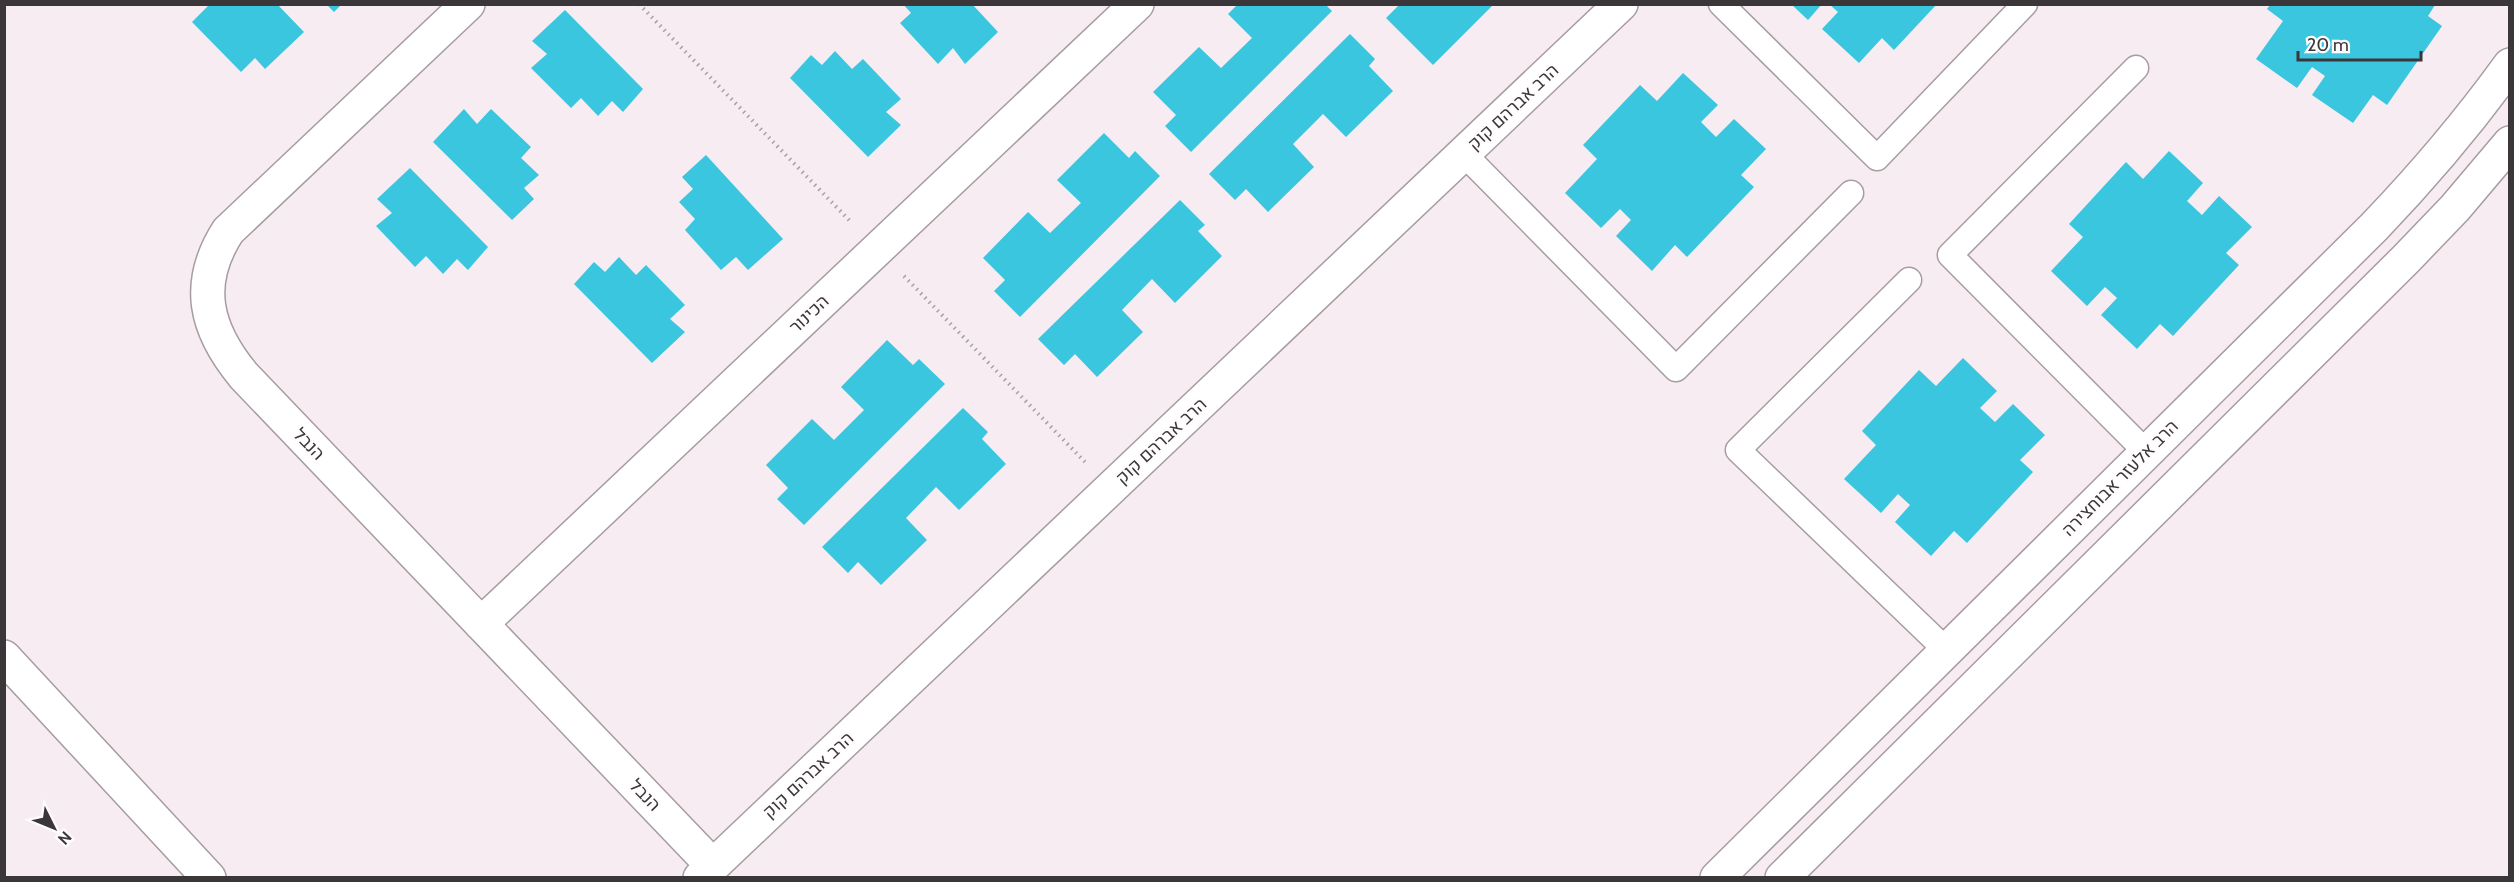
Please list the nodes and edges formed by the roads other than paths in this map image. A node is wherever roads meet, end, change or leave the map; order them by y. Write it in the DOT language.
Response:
graph roads {
  1 [pos="468,4"];
  2 [pos="1137,4"];
  3 [pos="1621,4"];
  4 [pos="1721,4"];
  5 [pos="2025,4"];
  6 [pos="2510,65"];
  7 [pos="2136,68"];
  8 [pos="2510,143"];
  9 [pos="1464,153"];
  10 [pos="1851,194"];
  11 [pos="1909,280"];
  12 [pos="2146,452"];
  13 [pos="481,624"];
  14 [pos="1946,650"];
  15 [pos="4,657"];
  16 [pos="707,872"];
  17 [pos="209,878"];
  18 [pos="1717,878"];
  19 [pos="1782,878"];
  1 -- 13 [label="street, הנבל"];
  2 -- 13 [label="street, הכינור"];
  3 -- 9 [label="street, הרב אברהם קוק"];
  4 -- 5 [label="lane"];
  6 -- 12 [label="street, הרב אלעזר אבוחצירה"];
  7 -- 12 [label="lane"];
  8 -- 19 [label="street"];
  9 -- 10 [label="lane"];
  9 -- 16 [label="street, הרב אברהם קוק"];
  11 -- 14 [label="lane"];
  12 -- 14 [label="street, הרב אלעזר אבוחצירה"];
  13 -- 16 [label="street, הנבל"];
  14 -- 18 [label="street, הרב אלעזר אבוחצירה"];
  15 -- 17 [label="street"];
}
